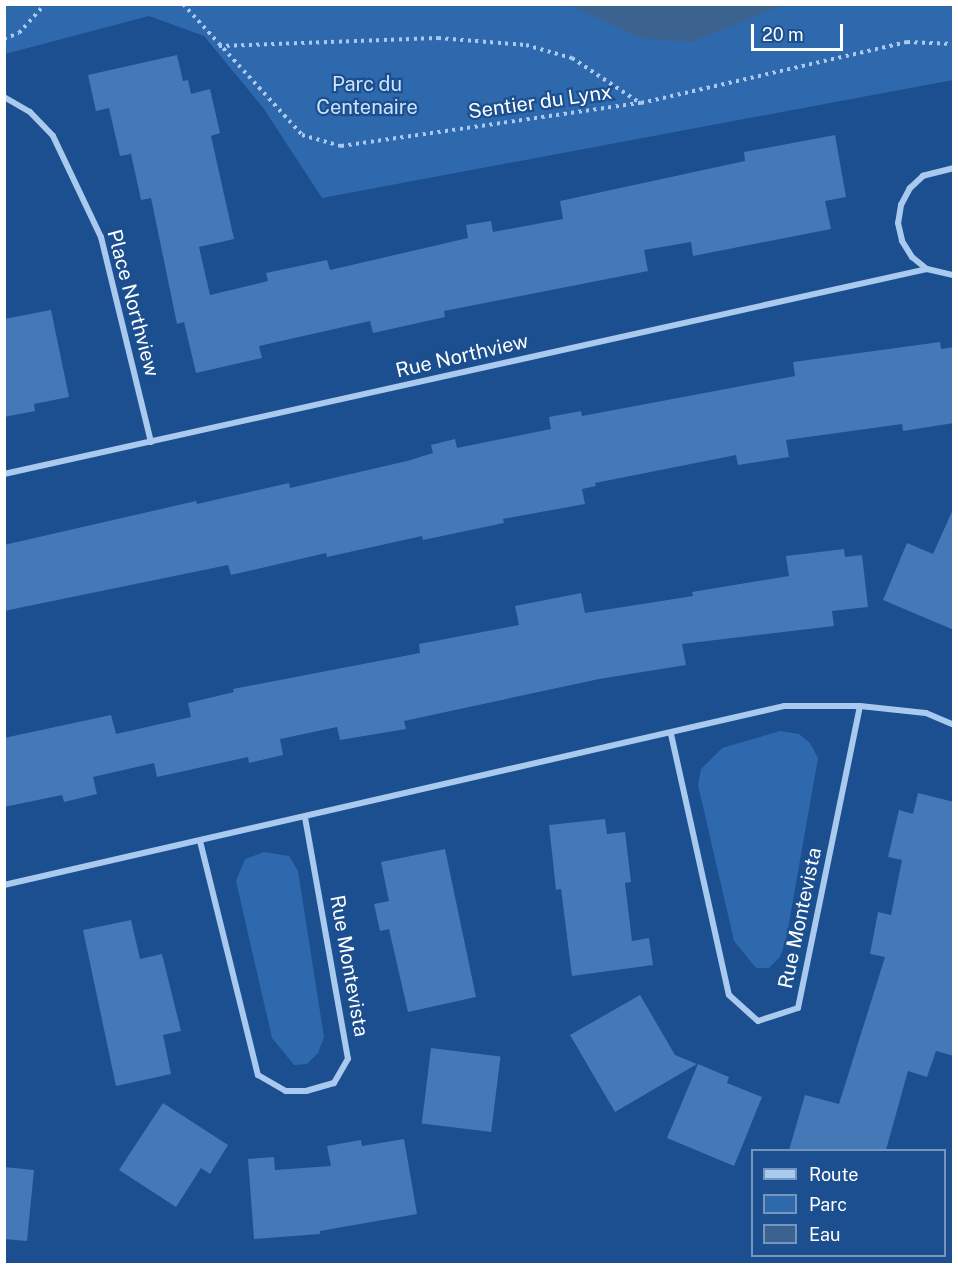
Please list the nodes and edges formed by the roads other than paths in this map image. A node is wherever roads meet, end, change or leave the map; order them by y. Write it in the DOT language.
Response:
graph roads {
  1 [pos="4,97"];
  2 [pos="954,168"];
  3 [pos="927,269"];
  4 [pos="954,275"];
  5 [pos="152,442"];
  6 [pos="4,474"];
  7 [pos="860,706"];
  8 [pos="954,724"];
  9 [pos="671,734"];
  10 [pos="305,817"];
  11 [pos="200,841"];
  12 [pos="4,885"];
  1 -- 5 [label="street, Place Northview"];
  2 -- 3 [label="street"];
  3 -- 4 [label="street, Rue Northview"];
  3 -- 5 [label="street, Rue Northview"];
  5 -- 6 [label="street, Rue Northview"];
  7 -- 8 [label="street"];
  7 -- 9 [label="street"];
  7 -- 9 [label="street, Rue Montevista"];
  9 -- 10 [label="street"];
  10 -- 11 [label="street"];
  10 -- 11 [label="street, Rue Montevista"];
  11 -- 12 [label="street"];
}
